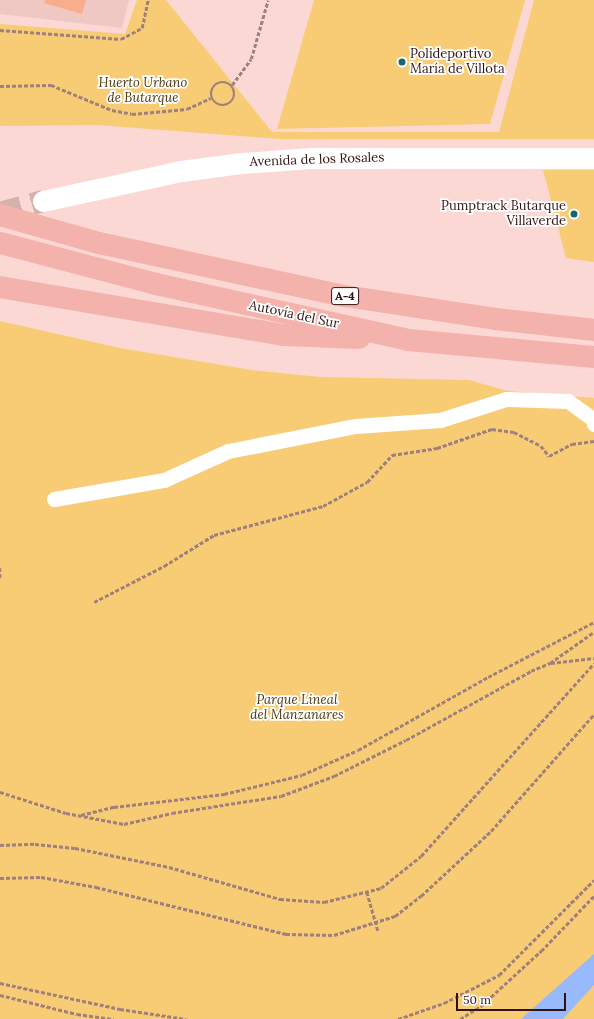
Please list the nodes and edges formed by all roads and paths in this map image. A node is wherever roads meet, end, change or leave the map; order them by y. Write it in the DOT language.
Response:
graph roads {
  1 [pos="148,0"];
  2 [pos="268,0"];
  3 [pos="0,30"];
  4 [pos="232,85"];
  5 [pos="0,86"];
  6 [pos="211,98"];
  7 [pos="594,158"];
  8 [pos="43,201"];
  9 [pos="0,215"];
  10 [pos="0,243"];
  11 [pos="0,287"];
  12 [pos="594,330"];
  13 [pos="408,340"];
  14 [pos="594,357"];
  15 [pos="594,424"];
  16 [pos="594,441"];
  17 [pos="54,499"];
  18 [pos="0,568"];
  19 [pos="0,579"];
  20 [pos="94,602"];
  21 [pos="594,622"];
  22 [pos="594,632"];
  23 [pos="594,658"];
  24 [pos="550,663"];
  25 [pos="594,663"];
  26 [pos="594,714"];
  27 [pos="0,792"];
  28 [pos="80,815"];
  29 [pos="0,845"];
  30 [pos="0,878"];
  31 [pos="594,880"];
  32 [pos="367,892"];
  33 [pos="594,896"];
  34 [pos="376,923"];
  35 [pos="378,930"];
  36 [pos="0,982"];
  37 [pos="0,995"];
  38 [pos="114,1019"];
  39 [pos="186,1019"];
  40 [pos="398,1019"];
  41 [pos="460,1019"];
  1 -- 3 [label="path"];
  2 -- 4 [label="path"];
  4 -- 6 [label="path"];
  4 -- 6 [label="path"];
  5 -- 6 [label="path"];
  7 -- 8 [label="street, Avenida de los Rosales"];
  9 -- 12 [label="highway, A-4"];
  10 -- 13 [label="highway, Autovía del Sur / A-4"];
  11 -- 13 [label="highway"];
  13 -- 14 [label="highway, Autovía del Sur / A-4"];
  15 -- 17 [label="street"];
  16 -- 20 [label="path"];
  18 -- 19 [label="path"];
  21 -- 28 [label="path"];
  22 -- 24 [label="path"];
  23 -- 24 [label="path"];
  24 -- 28 [label="path"];
  25 -- 32 [label="path"];
  26 -- 34 [label="path"];
  27 -- 28 [label="path"];
  29 -- 32 [label="path"];
  30 -- 34 [label="path"];
  31 -- 40 [label="path"];
  32 -- 34 [label="path"];
  33 -- 41 [label="path"];
  34 -- 35 [label="path"];
  36 -- 39 [label="path"];
  37 -- 38 [label="path"];
}
